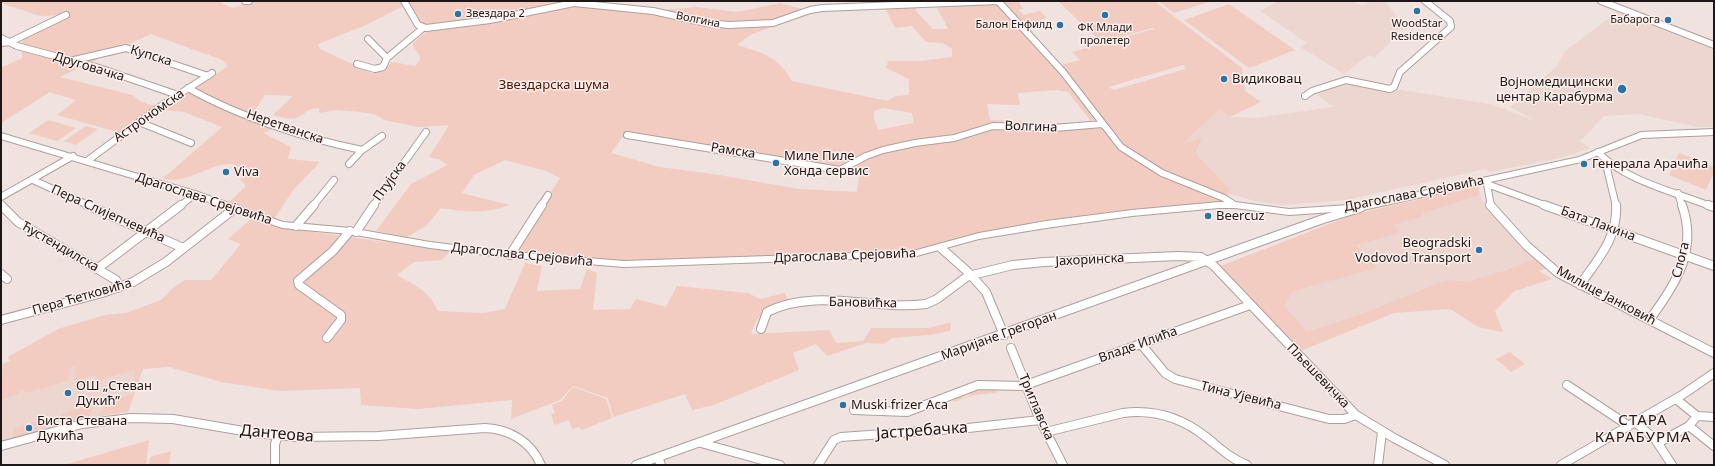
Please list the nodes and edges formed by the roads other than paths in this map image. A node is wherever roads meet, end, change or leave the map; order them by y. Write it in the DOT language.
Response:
graph roads {
  1 [pos="404,1"];
  2 [pos="998,1"];
  3 [pos="1425,1"];
  4 [pos="1601,1"];
  5 [pos="66,15"];
  6 [pos="423,28"];
  7 [pos="1,38"];
  8 [pos="368,39"];
  9 [pos="10,42"];
  10 [pos="1,43"];
  11 [pos="1714,45"];
  12 [pos="387,58"];
  13 [pos="70,61"];
  14 [pos="357,64"];
  15 [pos="210,74"];
  16 [pos="188,88"];
  17 [pos="178,95"];
  18 [pos="1305,96"];
  19 [pos="139,122"];
  20 [pos="1102,124"];
  21 [pos="426,132"];
  22 [pos="1714,132"];
  23 [pos="627,135"];
  24 [pos="1,136"];
  25 [pos="382,136"];
  26 [pos="192,143"];
  27 [pos="362,150"];
  28 [pos="1598,152"];
  29 [pos="73,156"];
  30 [pos="1605,160"];
  31 [pos="87,161"];
  32 [pos="349,164"];
  33 [pos="838,169"];
  34 [pos="33,180"];
  35 [pos="334,180"];
  36 [pos="1485,182"];
  37 [pos="1678,193"];
  38 [pos="195,194"];
  39 [pos="548,195"];
  40 [pos="1,197"];
  41 [pos="1,205"];
  42 [pos="1235,205"];
  43 [pos="1362,207"];
  44 [pos="1714,207"];
  45 [pos="235,208"];
  46 [pos="296,226"];
  47 [pos="1614,230"];
  48 [pos="353,231"];
  49 [pos="147,232"];
  50 [pos="183,248"];
  51 [pos="941,248"];
  52 [pos="510,255"];
  53 [pos="1684,256"];
  54 [pos="1210,261"];
  55 [pos="1714,266"];
  56 [pos="98,269"];
  57 [pos="971,275"];
  58 [pos="1580,285"];
  59 [pos="118,288"];
  60 [pos="1250,305"];
  61 [pos="1650,319"];
  62 [pos="1,320"];
  63 [pos="761,329"];
  64 [pos="1004,334"];
  65 [pos="327,338"];
  66 [pos="1141,344"];
  67 [pos="1011,348"];
  68 [pos="1714,353"];
  69 [pos="1714,373"];
  70 [pos="1027,385"];
  71 [pos="1568,385"];
  72 [pos="1676,399"];
  73 [pos="854,410"];
  74 [pos="1356,415"];
  75 [pos="1697,416"];
  76 [pos="1714,417"];
  77 [pos="1040,420"];
  78 [pos="1632,424"];
  79 [pos="1689,426"];
  80 [pos="1046,432"];
  81 [pos="1382,432"];
  82 [pos="278,436"];
  83 [pos="701,443"];
  84 [pos="1658,443"];
  85 [pos="1,446"];
  86 [pos="1714,446"];
  87 [pos="659,461"];
  88 [pos="275,465"];
  89 [pos="541,465"];
  90 [pos="636,465"];
  91 [pos="780,465"];
  92 [pos="818,465"];
  93 [pos="1057,465"];
  94 [pos="1063,465"];
  95 [pos="1246,465"];
  96 [pos="1378,465"];
  97 [pos="1445,465"];
  98 [pos="1561,465"];
  99 [pos="1672,465"];
  1 -- 6 [label="street"];
  2 -- 6 [label="street, Волгина"];
  2 -- 20 [label="street, Волгина"];
  3 -- 18 [label="street"];
  4 -- 11 [label="street"];
  5 -- 9 [label="street"];
  6 -- 12 [label="street"];
  7 -- 9 [label="street, Друговачка"];
  8 -- 12 [label="street"];
  9 -- 10 [label="street"];
  9 -- 13 [label="street, Друговачка"];
  12 -- 14 [label="street"];
  13 -- 15 [label="street, Купска"];
  13 -- 17 [label="street, Друговачка"];
  15 -- 16 [label="street, Астрономска"];
  16 -- 17 [label="street, Астрономска"];
  16 -- 27 [label="street, Неретванска"];
  17 -- 19 [label="street, Астрономска"];
  19 -- 26 [label="street"];
  19 -- 31 [label="street, Астрономска"];
  20 -- 33 [label="street, Волгина"];
  20 -- 42 [label="street, Волгина"];
  21 -- 48 [label="street, Птујска"];
  22 -- 28 [label="main road, Драгослава Срејовића"];
  23 -- 33 [label="street, Рамска"];
  24 -- 29 [label="main road, Драгослава Срејовића"];
  25 -- 27 [label="street"];
  27 -- 32 [label="street"];
  28 -- 30 [label="street"];
  28 -- 36 [label="main road, Драгослава Срејовића"];
  29 -- 31 [label="main road, Драгослава Срејовића"];
  29 -- 34 [label="street"];
  30 -- 37 [label="street"];
  30 -- 47 [label="street"];
  31 -- 38 [label="main road, Драгослава Срејовића"];
  34 -- 40 [label="street"];
  34 -- 49 [label="street, Пера Слијепчевића"];
  35 -- 46 [label="street"];
  36 -- 43 [label="main road, Драгослава Срејовића"];
  36 -- 47 [label="street, Бата Лакина"];
  36 -- 58 [label="street, Милице Јанковић"];
  37 -- 44 [label="street"];
  37 -- 53 [label="street, Слога"];
  38 -- 45 [label="main road, Драгослава Срејовића"];
  38 -- 49 [label="street"];
  39 -- 52 [label="street"];
  41 -- 56 [label="street, Ћустендилска"];
  42 -- 43 [label="main road, Драгослава Срејовића"];
  42 -- 51 [label="main road, Драгослава Срејовића"];
  43 -- 54 [label="street, Маријане Грегоран"];
  45 -- 46 [label="main road, Драгослава Срејовића"];
  45 -- 50 [label="street, Пера Ћетковића"];
  46 -- 48 [label="main road, Драгослава Срејовића"];
  47 -- 53 [label="street, Бата Лакина"];
  47 -- 58 [label="street"];
  48 -- 52 [label="main road, Драгослава Срејовића"];
  48 -- 65 [label="street, Птујска"];
  49 -- 50 [label="street, Пера Слијепчевића"];
  49 -- 56 [label="street"];
  50 -- 59 [label="street, Пера Ћетковића"];
  51 -- 52 [label="main road, Драгослава Срејовића"];
  51 -- 57 [label="street"];
  53 -- 55 [label="street, Бата Лакина"];
  53 -- 61 [label="street, Слога"];
  54 -- 57 [label="street, Јахоринска"];
  54 -- 60 [label="street, Пљешевичка"];
  54 -- 64 [label="street, Маријане Грегоран"];
  56 -- 59 [label="street, Ћустендилска"];
  57 -- 63 [label="street, Бановићка"];
  57 -- 64 [label="street"];
  58 -- 61 [label="street, Милице Јанковић"];
  59 -- 62 [label="street, Пера Ћетковића"];
  60 -- 66 [label="street, Владе Илића"];
  60 -- 74 [label="street, Пљешевичка"];
  61 -- 68 [label="street, Милице Јанковић"];
  64 -- 83 [label="street, Маријане Грегоран"];
  66 -- 70 [label="street, Владе Илића"];
  66 -- 74 [label="street, Тина Ујевића"];
  67 -- 70 [label="street, Триглавска"];
  69 -- 72 [label="street"];
  70 -- 73 [label="street, Владе Илића"];
  70 -- 77 [label="street, Триглавска"];
  71 -- 78 [label="street"];
  72 -- 75 [label="street"];
  72 -- 78 [label="street"];
  74 -- 81 [label="street, Пљешевичка"];
  75 -- 76 [label="street"];
  75 -- 79 [label="street"];
  77 -- 80 [label="street, Триглавска"];
  77 -- 92 [label="street, Јастребачка"];
  78 -- 84 [label="street"];
  78 -- 98 [label="street"];
  79 -- 84 [label="street"];
  79 -- 86 [label="street"];
  80 -- 94 [label="street, Триглавска"];
  80 -- 95 [label="street"];
  81 -- 96 [label="street"];
  81 -- 97 [label="street, Пљешевичка"];
  82 -- 85 [label="street, Дантеова"];
  82 -- 88 [label="street"];
  82 -- 89 [label="street, Дантеова"];
  83 -- 87 [label="street, Маријане Грегоран"];
  83 -- 91 [label="street"];
  84 -- 99 [label="street"];
  87 -- 90 [label="street, Маријане Грегоран"];
  93 -- 94 [label="street"];
}
